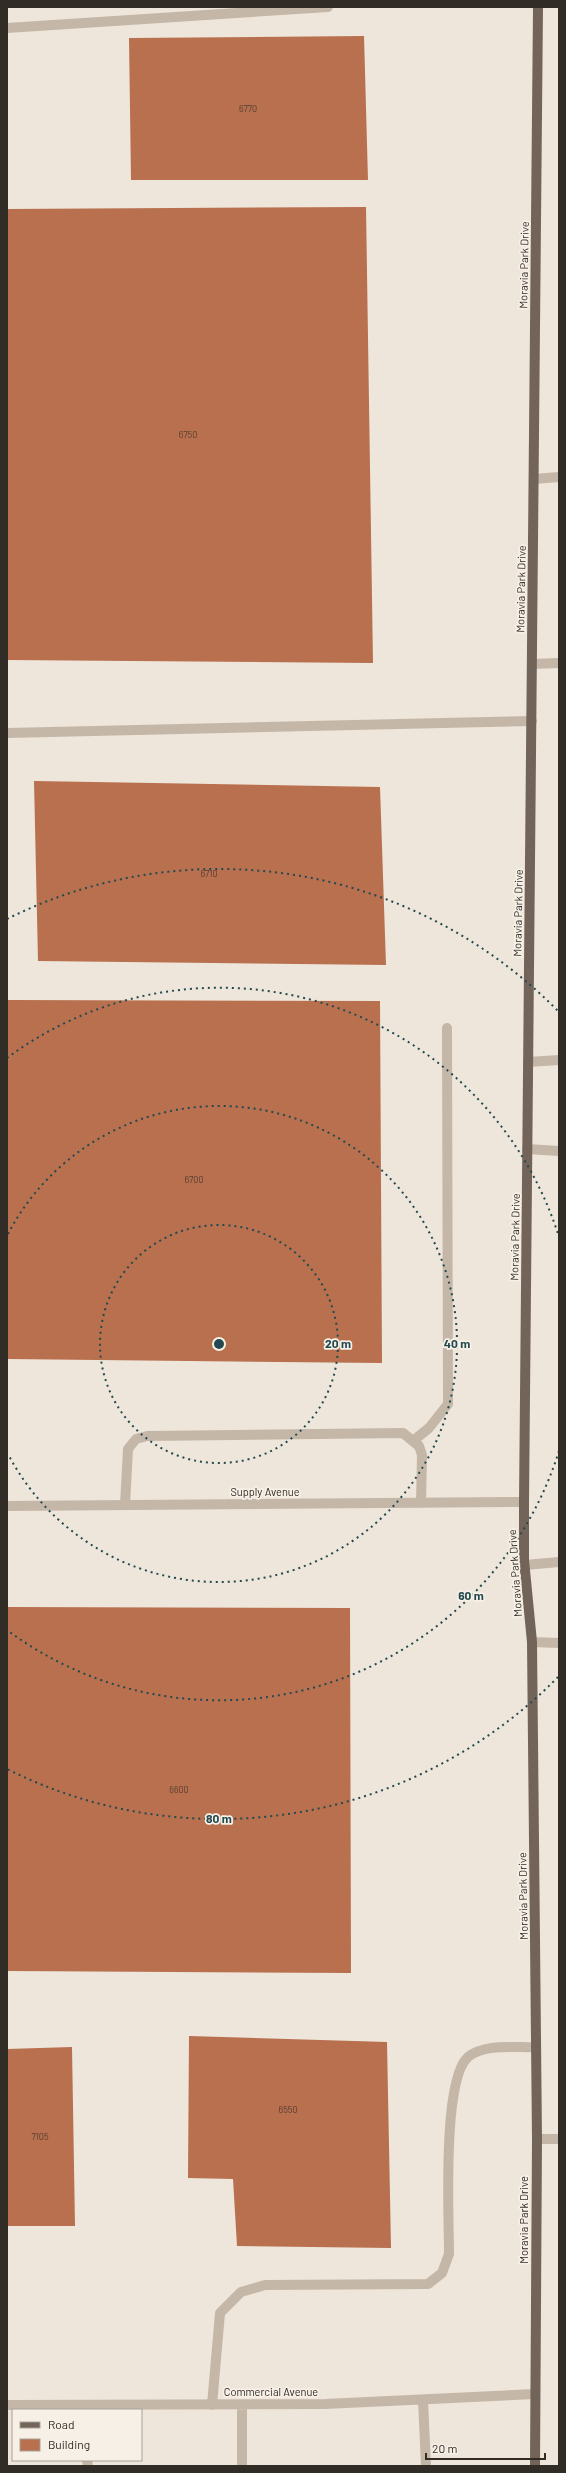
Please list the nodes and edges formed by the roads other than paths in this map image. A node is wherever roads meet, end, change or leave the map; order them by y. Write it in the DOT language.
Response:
graph roads {
  1 [pos="328,7"];
  2 [pos="538,7"];
  3 [pos="7,28"];
  4 [pos="559,477"];
  5 [pos="534,479"];
  6 [pos="559,663"];
  7 [pos="532,664"];
  8 [pos="532,721"];
  9 [pos="7,733"];
  10 [pos="447,1028"];
  11 [pos="559,1060"];
  12 [pos="528,1062"];
  13 [pos="527,1148"];
  14 [pos="559,1151"];
  15 [pos="413,1441"];
  16 [pos="524,1502"];
  17 [pos="421,1503"];
  18 [pos="125,1505"];
  19 [pos="7,1506"];
  20 [pos="559,1562"];
  21 [pos="525,1565"];
  22 [pos="532,1642"];
  23 [pos="559,1643"];
  24 [pos="536,2047"];
  25 [pos="537,2139"];
  26 [pos="559,2139"];
  27 [pos="535,2394"];
  28 [pos="423,2400"];
  29 [pos="212,2404"];
  30 [pos="242,2404"];
  31 [pos="7,2405"];
  32 [pos="84,2407"];
  33 [pos="242,2466"];
  34 [pos="426,2466"];
  35 [pos="535,2466"];
  1 -- 3 [label="street"];
  2 -- 5 [label="main road, Moravia Park Drive"];
  4 -- 5 [label="street"];
  5 -- 7 [label="main road, Moravia Park Drive"];
  6 -- 7 [label="street"];
  7 -- 8 [label="main road, Moravia Park Drive"];
  8 -- 9 [label="street"];
  8 -- 12 [label="main road, Moravia Park Drive"];
  10 -- 15 [label="street"];
  11 -- 12 [label="street"];
  12 -- 13 [label="main road, Moravia Park Drive"];
  13 -- 14 [label="street"];
  13 -- 16 [label="main road, Moravia Park Drive"];
  15 -- 17 [label="street"];
  15 -- 18 [label="street"];
  16 -- 17 [label="street, Supply Avenue"];
  16 -- 21 [label="main road, Moravia Park Drive"];
  17 -- 18 [label="street, Supply Avenue"];
  18 -- 19 [label="street, Supply Avenue"];
  20 -- 21 [label="street"];
  21 -- 22 [label="main road, Moravia Park Drive"];
  22 -- 23 [label="street"];
  22 -- 24 [label="main road, Moravia Park Drive"];
  24 -- 25 [label="main road, Moravia Park Drive"];
  24 -- 29 [label="street"];
  25 -- 26 [label="street"];
  25 -- 27 [label="main road, Moravia Park Drive"];
  27 -- 28 [label="street, Commercial Avenue"];
  27 -- 35 [label="main road, Moravia Park Drive"];
  28 -- 30 [label="street, Commercial Avenue"];
  28 -- 34 [label="street"];
  29 -- 30 [label="street, Commercial Avenue"];
  29 -- 32 [label="street, Commercial Avenue"];
  30 -- 33 [label="street"];
  31 -- 32 [label="street, Commercial Avenue"];
}
